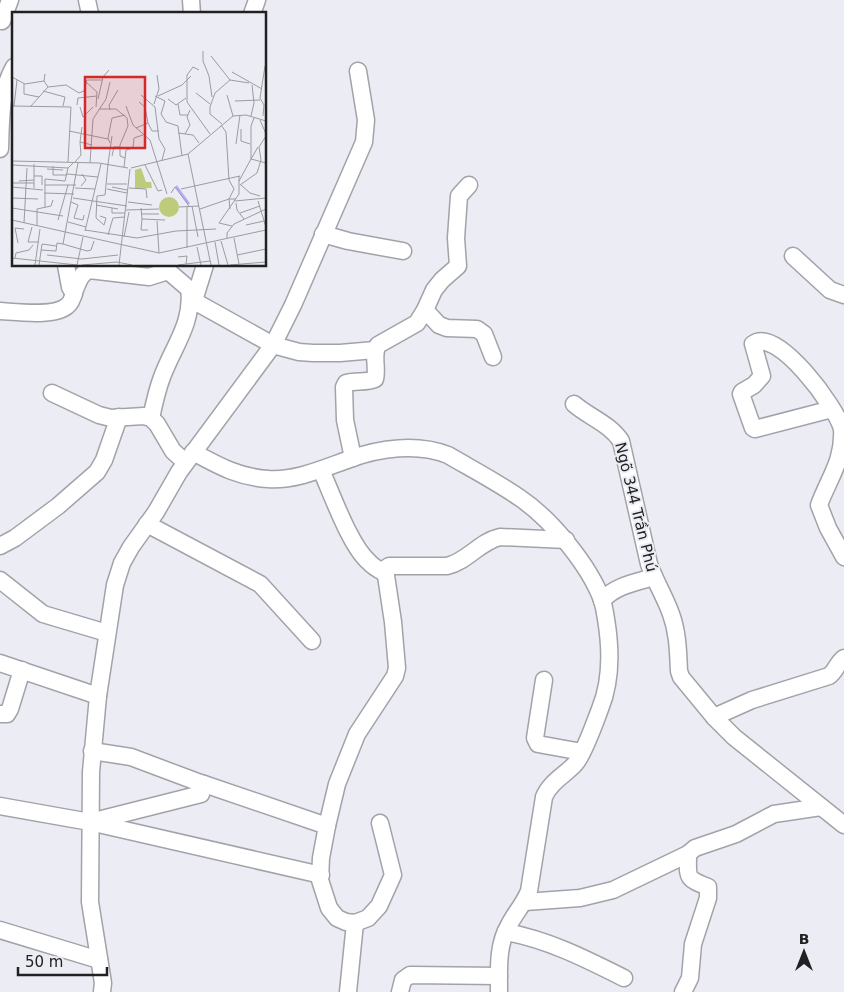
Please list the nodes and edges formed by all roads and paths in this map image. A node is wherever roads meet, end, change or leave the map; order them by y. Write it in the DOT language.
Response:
graph roads {
  1 [pos="10,0"];
  2 [pos="257,0"];
  3 [pos="253,12"];
  4 [pos="2,21"];
  5 [pos="12,70"];
  6 [pos="358,71"];
  7 [pos="0,148"];
  8 [pos="469,185"];
  9 [pos="323,234"];
  10 [pos="404,251"];
  11 [pos="793,256"];
  12 [pos="66,266"];
  13 [pos="205,266"];
  14 [pos="164,268"];
  15 [pos="74,294"];
  16 [pos="844,295"];
  17 [pos="194,301"];
  18 [pos="425,310"];
  19 [pos="0,311"];
  20 [pos="188,317"];
  21 [pos="273,346"];
  22 [pos="375,350"];
  23 [pos="492,357"];
  24 [pos="52,393"];
  25 [pos="574,404"];
  26 [pos="832,409"];
  27 [pos="119,417"];
  28 [pos="151,418"];
  29 [pos="843,445"];
  30 [pos="189,457"];
  31 [pos="353,458"];
  32 [pos="321,470"];
  33 [pos="147,524"];
  34 [pos="566,540"];
  35 [pos="0,546"];
  36 [pos="844,557"];
  37 [pos="385,572"];
  38 [pos="654,577"];
  39 [pos="0,580"];
  40 [pos="602,601"];
  41 [pos="107,633"];
  42 [pos="312,641"];
  43 [pos="844,658"];
  44 [pos="0,663"];
  45 [pos="22,670"];
  46 [pos="544,680"];
  47 [pos="98,696"];
  48 [pos="0,714"];
  49 [pos="714,718"];
  50 [pos="92,751"];
  51 [pos="582,752"];
  52 [pos="204,784"];
  53 [pos="0,806"];
  54 [pos="821,807"];
  55 [pos="90,822"];
  56 [pos="380,823"];
  57 [pos="844,825"];
  58 [pos="327,826"];
  59 [pos="688,854"];
  60 [pos="321,875"];
  61 [pos="525,902"];
  62 [pos="355,923"];
  63 [pos="0,930"];
  64 [pos="506,932"];
  65 [pos="99,960"];
  66 [pos="624,978"];
  67 [pos="499,984"];
  68 [pos="102,992"];
  69 [pos="348,992"];
  70 [pos="400,992"];
  71 [pos="683,992"];
  1 -- 4 [label="street"];
  2 -- 3 [label="street"];
  5 -- 7 [label="street"];
  6 -- 9 [label="street"];
  8 -- 18 [label="street"];
  9 -- 10 [label="street"];
  9 -- 21 [label="street"];
  11 -- 16 [label="street"];
  12 -- 15 [label="street"];
  13 -- 17 [label="street"];
  14 -- 15 [label="street"];
  14 -- 20 [label="street"];
  15 -- 19 [label="street"];
  17 -- 20 [label="street"];
  17 -- 21 [label="street"];
  18 -- 22 [label="street"];
  18 -- 23 [label="street"];
  20 -- 28 [label="street"];
  21 -- 22 [label="street"];
  21 -- 30 [label="street"];
  22 -- 31 [label="street"];
  24 -- 27 [label="street"];
  25 -- 38 [label="street, Ngõ 344 Trần Phú"];
  26 -- 26 [label="street"];
  26 -- 29 [label="street"];
  27 -- 28 [label="street"];
  27 -- 35 [label="street"];
  28 -- 30 [label="street"];
  29 -- 36 [label="street"];
  30 -- 32 [label="street"];
  30 -- 33 [label="street"];
  31 -- 32 [label="street"];
  31 -- 34 [label="street"];
  32 -- 37 [label="street"];
  33 -- 41 [label="street"];
  33 -- 42 [label="street"];
  34 -- 37 [label="street"];
  34 -- 40 [label="street"];
  37 -- 58 [label="street"];
  38 -- 40 [label="street"];
  38 -- 49 [label="street, Ngõ 344 Trần Phú"];
  39 -- 41 [label="street"];
  40 -- 51 [label="street"];
  41 -- 47 [label="street"];
  43 -- 49 [label="street"];
  44 -- 45 [label="street"];
  45 -- 47 [label="street"];
  45 -- 48 [label="street"];
  46 -- 51 [label="street"];
  47 -- 50 [label="street"];
  49 -- 54 [label="street, Ngõ 344 Trần Phú"];
  50 -- 52 [label="street"];
  50 -- 55 [label="street"];
  51 -- 61 [label="street"];
  52 -- 55 [label="street"];
  52 -- 58 [label="street"];
  53 -- 55 [label="street"];
  54 -- 57 [label="street, Ngõ 344 Trần Phú"];
  54 -- 59 [label="street"];
  55 -- 60 [label="street"];
  55 -- 65 [label="street"];
  56 -- 62 [label="street"];
  58 -- 60 [label="street"];
  59 -- 61 [label="street"];
  59 -- 71 [label="street"];
  60 -- 62 [label="street"];
  61 -- 64 [label="street"];
  62 -- 69 [label="street"];
  63 -- 65 [label="street"];
  64 -- 66 [label="street"];
  64 -- 67 [label="street"];
  65 -- 68 [label="street"];
  67 -- 70 [label="street"];
}
